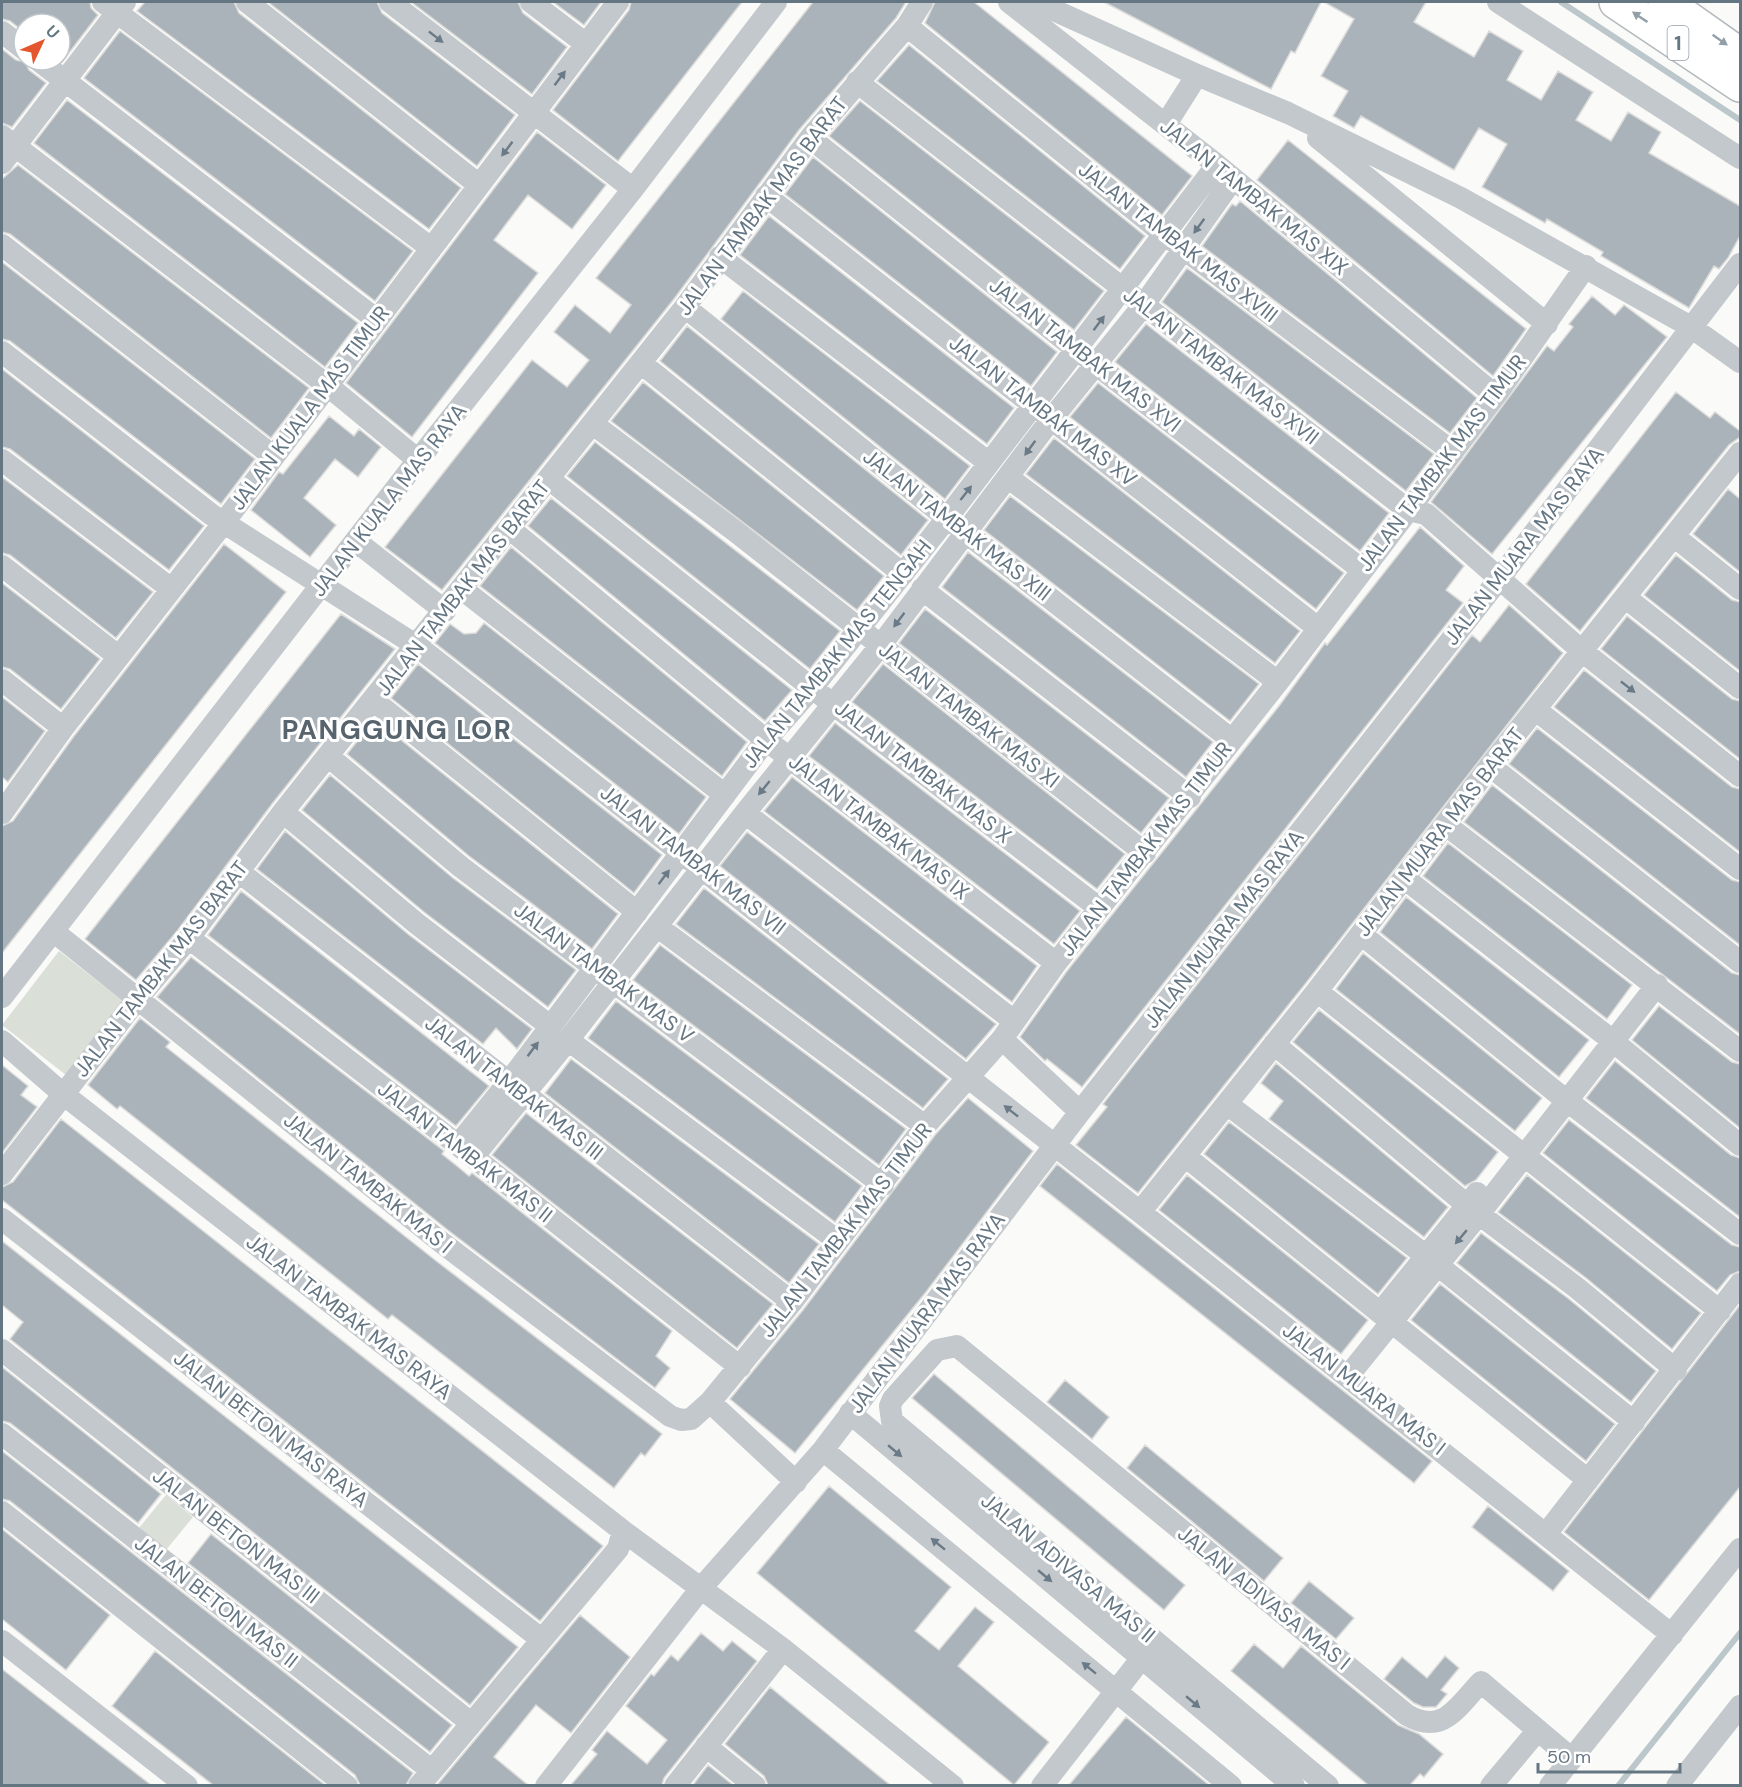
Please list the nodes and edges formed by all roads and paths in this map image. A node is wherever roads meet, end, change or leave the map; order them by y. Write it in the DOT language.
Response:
graph roads {
  1 [pos="247,2"];
  2 [pos="390,2"];
  3 [pos="531,2"];
  4 [pos="618,2"];
  5 [pos="776,2"];
  6 [pos="922,2"];
  7 [pos="1010,2"];
  8 [pos="1036,2"];
  9 [pos="1498,2"];
  10 [pos="1616,2"];
  11 [pos="1665,2"];
  12 [pos="115,5"];
  13 [pos="907,26"];
  14 [pos="586,44"];
  15 [pos="1740,55"];
  16 [pos="54,72"];
  17 [pos="1197,75"];
  18 [pos="63,79"];
  19 [pos="857,82"];
  20 [pos="1740,85"];
  21 [pos="534,112"];
  22 [pos="1288,113"];
  23 [pos="1166,124"];
  24 [pos="810,138"];
  25 [pos="6,148"];
  26 [pos="1740,158"];
  27 [pos="1225,172"];
  28 [pos="479,185"];
  29 [pos="633,189"];
  30 [pos="766,196"];
  31 [pos="1164,234"];
  32 [pos="2,244"];
  33 [pos="431,248"];
  34 [pos="1183,248"];
  35 [pos="720,257"];
  36 [pos="1740,264"];
  37 [pos="1586,266"];
  38 [pos="1123,290"];
  39 [pos="1143,306"];
  40 [pos="685,307"];
  41 [pos="377,320"];
  42 [pos="1547,324"];
  43 [pos="1691,327"];
  44 [pos="1077,350"];
  45 [pos="2,352"];
  46 [pos="1740,362"];
  47 [pos="641,363"];
  48 [pos="1095,364"];
  49 [pos="327,385"];
  50 [pos="1495,395"];
  51 [pos="1032,403"];
  52 [pos="1052,419"];
  53 [pos="593,424"];
  54 [pos="1454,452"];
  55 [pos="273,456"];
  56 [pos="2,460"];
  57 [pos="418,460"];
  58 [pos="989,463"];
  59 [pos="1736,468"];
  60 [pos="1009,478"];
  61 [pos="549,479"];
  62 [pos="1408,510"];
  63 [pos="947,518"];
  64 [pos="225,521"];
  65 [pos="510,529"];
  66 [pos="965,533"];
  67 [pos="1675,537"];
  68 [pos="357,542"];
  69 [pos="2,566"];
  70 [pos="1361,569"];
  71 [pos="903,574"];
  72 [pos="1500,579"];
  73 [pos="323,586"];
  74 [pos="170,588"];
  75 [pos="462,589"];
  76 [pos="922,589"];
  77 [pos="1740,589"];
  78 [pos="1625,597"];
  79 [pos="445,611"];
  80 [pos="1318,628"];
  81 [pos="859,629"];
  82 [pos="881,645"];
  83 [pos="417,646"];
  84 [pos="1582,651"];
  85 [pos="118,656"];
  86 [pos="2,680"];
  87 [pos="1278,682"];
  88 [pos="812,688"];
  89 [pos="1740,688"];
  90 [pos="374,701"];
  91 [pos="833,703"];
  92 [pos="1536,710"];
  93 [pos="63,728"];
  94 [pos="766,740"];
  95 [pos="1232,740"];
  96 [pos="328,756"];
  97 [pos="789,758"];
  98 [pos="1490,766"];
  99 [pos="1740,776"];
  100 [pos="724,795"];
  101 [pos="1190,797"];
  102 [pos="5,801"];
  103 [pos="283,812"];
  104 [pos="745,813"];
  105 [pos="1446,825"];
  106 [pos="683,852"];
  107 [pos="1145,853"];
  108 [pos="704,868"];
  109 [pos="1740,869"];
  110 [pos="237,871"];
  111 [pos="1404,878"];
  112 [pos="1100,908"];
  113 [pos="637,912"];
  114 [pos="657,927"];
  115 [pos="53,932"];
  116 [pos="1361,934"];
  117 [pos="189,938"];
  118 [pos="1740,962"];
  119 [pos="1056,963"];
  120 [pos="605,973"];
  121 [pos="1653,982"];
  122 [pos="1317,992"];
  123 [pos="2,997"];
  124 [pos="138,998"];
  125 [pos="550,1026"];
  126 [pos="1008,1030"];
  127 [pos="1609,1038"];
  128 [pos="568,1040"];
  129 [pos="2,1041"];
  130 [pos="1274,1044"];
  131 [pos="1740,1051"];
  132 [pos="968,1077"];
  133 [pos="516,1090"];
  134 [pos="63,1094"];
  135 [pos="1562,1097"];
  136 [pos="1227,1104"];
  137 [pos="1080,1113"];
  138 [pos="925,1126"];
  139 [pos="1740,1145"];
  140 [pos="1054,1146"];
  141 [pos="465,1151"];
  142 [pos="1519,1152"];
  143 [pos="1185,1156"];
  144 [pos="2,1174"];
  145 [pos="883,1185"];
  146 [pos="1473,1210"];
  147 [pos="1140,1212"];
  148 [pos="2,1219"];
  149 [pos="1740,1234"];
  150 [pos="838,1241"];
  151 [pos="1431,1260"];
  152 [pos="1740,1284"];
  153 [pos="792,1302"];
  154 [pos="1720,1311"];
  155 [pos="1386,1318"];
  156 [pos="957,1346"];
  157 [pos="2,1350"];
  158 [pos="740,1367"];
  159 [pos="1676,1370"];
  160 [pos="1342,1371"];
  161 [pos="710,1402"];
  162 [pos="850,1413"];
  163 [pos="691,1419"];
  164 [pos="1634,1422"];
  165 [pos="2,1434"];
  166 [pos="823,1450"];
  167 [pos="1588,1480"];
  168 [pos="796,1482"];
  169 [pos="2,1512"];
  170 [pos="623,1531"];
  171 [pos="1546,1534"];
  172 [pos="1740,1550"];
  173 [pos="702,1587"];
  174 [pos="1672,1635"];
  175 [pos="541,1639"];
  176 [pos="2,1641"];
  177 [pos="783,1649"];
  178 [pos="1141,1659"];
  179 [pos="1117,1691"];
  180 [pos="1740,1706"];
  181 [pos="471,1723"];
  182 [pos="1538,1730"];
  183 [pos="706,1746"];
  184 [pos="1572,1759"];
  185 [pos="425,1778"];
  186 [pos="187,1785"];
  187 [pos="347,1785"];
  188 [pos="546,1785"];
  189 [pos="675,1785"];
  190 [pos="755,1785"];
  191 [pos="953,1785"];
  192 [pos="1042,1785"];
  193 [pos="1231,1785"];
  194 [pos="1294,1785"];
  195 [pos="1328,1785"];
  196 [pos="1491,1785"];
  197 [pos="1550,1785"];
  198 [pos="1677,1785"];
  1 -- 28 [label="street"];
  2 -- 21 [label="street, one-way"];
  3 -- 14 [label="street"];
  4 -- 14 [label="street, JALAN KUALA MAS TIMUR"];
  5 -- 29 [label="street, JALAN KUALA MAS RAYA"];
  6 -- 13 [label="street, JALAN TAMBAK MAS BARAT"];
  7 -- 23 [label="street, JALAN TAMBAK MAS XIX"];
  8 -- 17 [label="street"];
  9 -- 26 [label="street"];
  20 -- 10 [label="highway, 1, one-way"];
  11 -- 15 [label="highway, 1, one-way"];
  12 -- 18 [label="street"];
  12 -- 33 [label="street"];
  13 -- 19 [label="street, JALAN TAMBAK MAS BARAT"];
  13 -- 31 [label="street, JALAN TAMBAK MAS XVIII"];
  21 -- 14 [label="street, JALAN KUALA MAS TIMUR, one-way"];
  16 -- 18 [label="street"];
  17 -- 22 [label="street"];
  17 -- 23 [label="street"];
  18 -- 25 [label="street"];
  18 -- 41 [label="street"];
  19 -- 24 [label="street, JALAN TAMBAK MAS BARAT"];
  19 -- 38 [label="street, JALAN TAMBAK MAS XVII"];
  21 -- 28 [label="street, JALAN KUALA MAS TIMUR, one-way"];
  21 -- 29 [label="street"];
  22 -- 37 [label="street"];
  22 -- 42 [label="street"];
  23 -- 27 [label="street, JALAN TAMBAK MAS XIX"];
  24 -- 30 [label="street, JALAN TAMBAK MAS BARAT"];
  24 -- 44 [label="street, JALAN TAMBAK MAS XVI"];
  25 -- 49 [label="street"];
  27 -- 31 [label="street, JALAN TAMBAK MAS TENGAH"];
  27 -- 34 [label="street, JALAN TAMBAK MAS TENGAH, one-way"];
  27 -- 50 [label="street, JALAN TAMBAK MAS XIX"];
  28 -- 33 [label="street, JALAN KUALA MAS TIMUR"];
  29 -- 57 [label="street, JALAN KUALA MAS RAYA"];
  30 -- 35 [label="street, JALAN TAMBAK MAS BARAT"];
  30 -- 51 [label="street, JALAN TAMBAK MAS XV"];
  31 -- 34 [label="street, JALAN TAMBAK MAS XVIII"];
  31 -- 38 [label="street, JALAN TAMBAK MAS TENGAH"];
  32 -- 55 [label="street"];
  33 -- 41 [label="street, JALAN KUALA MAS TIMUR"];
  34 -- 39 [label="street, JALAN TAMBAK MAS TENGAH"];
  34 -- 54 [label="street, JALAN TAMBAK MAS XVIII"];
  35 -- 40 [label="street, JALAN TAMBAK MAS BARAT"];
  35 -- 58 [label="street"];
  36 -- 43 [label="street, JALAN MUARA MAS RAYA"];
  37 -- 42 [label="street, JALAN TAMBAK MAS TIMUR"];
  37 -- 43 [label="street"];
  38 -- 39 [label="street, JALAN TAMBAK MAS XVII"];
  44 -- 38 [label="street, JALAN TAMBAK MAS TENGAH, one-way"];
  39 -- 48 [label="street, JALAN TAMBAK MAS TENGAH"];
  39 -- 62 [label="street, JALAN TAMBAK MAS XVII"];
  40 -- 47 [label="street, JALAN TAMBAK MAS BARAT"];
  40 -- 63 [label="street, JALAN TAMBAK MAS XIII"];
  41 -- 49 [label="street, JALAN KUALA MAS TIMUR"];
  42 -- 50 [label="street, JALAN TAMBAK MAS TIMUR"];
  43 -- 46 [label="street"];
  43 -- 72 [label="street, JALAN MUARA MAS RAYA"];
  44 -- 48 [label="street, JALAN TAMBAK MAS XVI"];
  44 -- 51 [label="street, JALAN TAMBAK MAS TENGAH"];
  45 -- 64 [label="street, JALAN TAMBAK MAS VII"];
  47 -- 53 [label="street, JALAN TAMBAK MAS BARAT"];
  47 -- 71 [label="street"];
  48 -- 52 [label="street, JALAN TAMBAK MAS TENGAH"];
  48 -- 70 [label="street, JALAN TAMBAK MAS XVI"];
  49 -- 55 [label="street, JALAN KUALA MAS TIMUR"];
  49 -- 57 [label="street"];
  50 -- 54 [label="street, JALAN TAMBAK MAS TIMUR"];
  51 -- 52 [label="street, JALAN TAMBAK MAS XV"];
  51 -- 58 [label="street, JALAN TAMBAK MAS TENGAH"];
  52 -- 60 [label="street, JALAN TAMBAK MAS TENGAH, one-way"];
  52 -- 80 [label="street, JALAN TAMBAK MAS XV"];
  53 -- 61 [label="street, JALAN TAMBAK MAS BARAT"];
  53 -- 81 [label="street, JALAN TAMBAK MAS XI"];
  54 -- 62 [label="street, JALAN TAMBAK MAS TIMUR"];
  55 -- 64 [label="street, JALAN KUALA MAS TIMUR"];
  56 -- 74 [label="street"];
  57 -- 68 [label="street, JALAN KUALA MAS RAYA"];
  63 -- 58 [label="street, JALAN TAMBAK MAS TENGAH, one-way"];
  59 -- 67 [label="street, JALAN MUARA MAS BARAT"];
  60 -- 66 [label="street, JALAN TAMBAK MAS TENGAH"];
  60 -- 87 [label="street"];
  61 -- 65 [label="street, JALAN TAMBAK MAS BARAT"];
  61 -- 88 [label="street, JALAN TAMBAK MAS X"];
  62 -- 70 [label="street, JALAN TAMBAK MAS TIMUR"];
  62 -- 72 [label="street, JALAN TAMBAK MAS XVII"];
  63 -- 66 [label="street, JALAN TAMBAK MAS XIII"];
  63 -- 71 [label="street, JALAN TAMBAK MAS TENGAH"];
  64 -- 73 [label="street, JALAN TAMBAK MAS VII"];
  64 -- 74 [label="street, JALAN KUALA MAS TIMUR"];
  65 -- 75 [label="street, JALAN TAMBAK MAS BARAT"];
  65 -- 94 [label="street, JALAN TAMBAK MAS IX"];
  66 -- 76 [label="street, JALAN TAMBAK MAS TENGAH"];
  66 -- 95 [label="street, JALAN TAMBAK MAS XIII"];
  67 -- 77 [label="street"];
  67 -- 78 [label="street, JALAN MUARA MAS BARAT"];
  68 -- 73 [label="street, JALAN KUALA MAS RAYA"];
  68 -- 79 [label="street"];
  69 -- 85 [label="street"];
  70 -- 80 [label="street, JALAN TAMBAK MAS TIMUR"];
  71 -- 81 [label="street, JALAN TAMBAK MAS TENGAH"];
  72 -- 84 [label="street, JALAN TAMBAK MAS XVII"];
  72 -- 137 [label="street, JALAN MUARA MAS RAYA"];
  73 -- 83 [label="street, JALAN TAMBAK MAS VII"];
  73 -- 115 [label="street, JALAN KUALA MAS RAYA"];
  74 -- 85 [label="street, JALAN KUALA MAS TIMUR"];
  75 -- 79 [label="street, JALAN TAMBAK MAS BARAT"];
  75 -- 100 [label="street"];
  76 -- 82 [label="street, JALAN TAMBAK MAS TENGAH, one-way"];
  76 -- 101 [label="street"];
  78 -- 84 [label="street, JALAN MUARA MAS BARAT"];
  78 -- 89 [label="street"];
  79 -- 83 [label="street, JALAN TAMBAK MAS BARAT"];
  80 -- 87 [label="street, JALAN TAMBAK MAS TIMUR"];
  81 -- 82 [label="street, JALAN TAMBAK MAS XI"];
  81 -- 88 [label="street, JALAN TAMBAK MAS TENGAH"];
  82 -- 91 [label="street, JALAN TAMBAK MAS TENGAH"];
  82 -- 107 [label="street, JALAN TAMBAK MAS XI"];
  83 -- 90 [label="street, JALAN TAMBAK MAS BARAT"];
  83 -- 106 [label="street, JALAN TAMBAK MAS VII"];
  84 -- 92 [label="street, JALAN MUARA MAS BARAT"];
  84 -- 99 [label="street, JALAN TAMBAK MAS XVII, one-way"];
  85 -- 93 [label="street, JALAN KUALA MAS TIMUR"];
  86 -- 93 [label="street"];
  87 -- 95 [label="street, JALAN TAMBAK MAS TIMUR"];
  88 -- 91 [label="street, JALAN TAMBAK MAS X"];
  88 -- 94 [label="street, JALAN TAMBAK MAS TENGAH"];
  90 -- 96 [label="street, JALAN TAMBAK MAS BARAT"];
  90 -- 113 [label="street"];
  91 -- 97 [label="street, JALAN TAMBAK MAS TENGAH"];
  91 -- 112 [label="street, JALAN TAMBAK MAS X"];
  92 -- 98 [label="street, JALAN MUARA MAS BARAT"];
  92 -- 109 [label="street"];
  93 -- 102 [label="street, JALAN KUALA MAS TIMUR"];
  94 -- 97 [label="street, JALAN TAMBAK MAS IX"];
  94 -- 100 [label="street, JALAN TAMBAK MAS TENGAH"];
  95 -- 101 [label="street, JALAN TAMBAK MAS TIMUR"];
  96 -- 103 [label="street, JALAN TAMBAK MAS BARAT"];
  96 -- 120 [label="street, JALAN TAMBAK MAS V"];
  97 -- 104 [label="street, JALAN TAMBAK MAS TENGAH, one-way"];
  97 -- 119 [label="street, JALAN TAMBAK MAS IX"];
  98 -- 105 [label="street, JALAN MUARA MAS BARAT"];
  98 -- 118 [label="street"];
  100 -- 106 [label="street, JALAN TAMBAK MAS TENGAH"];
  101 -- 107 [label="street, JALAN TAMBAK MAS TIMUR"];
  103 -- 110 [label="street, JALAN TAMBAK MAS BARAT"];
  103 -- 125 [label="street"];
  104 -- 108 [label="street, JALAN TAMBAK MAS TENGAH"];
  104 -- 126 [label="street"];
  105 -- 111 [label="street, JALAN MUARA MAS BARAT"];
  105 -- 121 [label="street"];
  106 -- 108 [label="street, JALAN TAMBAK MAS VII"];
  113 -- 106 [label="street, JALAN TAMBAK MAS TENGAH, one-way"];
  107 -- 112 [label="street, JALAN TAMBAK MAS TIMUR"];
  108 -- 114 [label="street, JALAN TAMBAK MAS TENGAH"];
  108 -- 132 [label="street, JALAN TAMBAK MAS VII"];
  110 -- 117 [label="street, JALAN TAMBAK MAS BARAT"];
  110 -- 133 [label="street, JALAN TAMBAK MAS III"];
  111 -- 116 [label="street, JALAN MUARA MAS BARAT"];
  111 -- 127 [label="street"];
  112 -- 119 [label="street, JALAN TAMBAK MAS TIMUR"];
  113 -- 120 [label="street, JALAN TAMBAK MAS TENGAH"];
  114 -- 120 [label="street, JALAN TAMBAK MAS TENGAH"];
  114 -- 138 [label="street"];
  115 -- 123 [label="street, JALAN KUALA MAS RAYA"];
  115 -- 124 [label="street, JALAN TAMBAK MAS I"];
  116 -- 122 [label="street, JALAN MUARA MAS BARAT"];
  116 -- 135 [label="street"];
  117 -- 124 [label="street, JALAN TAMBAK MAS BARAT"];
  117 -- 141 [label="street, JALAN TAMBAK MAS II"];
  119 -- 126 [label="street, JALAN TAMBAK MAS TIMUR"];
  120 -- 125 [label="street, JALAN TAMBAK MAS TENGAH"];
  120 -- 128 [label="street, JALAN TAMBAK MAS TENGAH"];
  120 -- 145 [label="street, JALAN TAMBAK MAS V"];
  121 -- 127 [label="street"];
  121 -- 131 [label="street"];
  122 -- 130 [label="street, JALAN MUARA MAS BARAT"];
  122 -- 142 [label="street"];
  124 -- 134 [label="street, JALAN TAMBAK MAS BARAT"];
  124 -- 163 [label="street, JALAN TAMBAK MAS I"];
  133 -- 125 [label="street, JALAN TAMBAK MAS TENGAH, one-way"];
  126 -- 132 [label="street, JALAN TAMBAK MAS TIMUR"];
  126 -- 137 [label="street"];
  127 -- 135 [label="street"];
  127 -- 139 [label="street"];
  128 -- 133 [label="street, JALAN TAMBAK MAS TENGAH"];
  128 -- 150 [label="street"];
  129 -- 134 [label="street, JALAN TAMBAK MAS RAYA"];
  130 -- 136 [label="street, JALAN MUARA MAS BARAT"];
  130 -- 146 [label="street"];
  132 -- 138 [label="street, JALAN TAMBAK MAS TIMUR"];
  140 -- 132 [label="street, JALAN TAMBAK MAS VII, one-way"];
  133 -- 141 [label="street, JALAN TAMBAK MAS TENGAH"];
  133 -- 153 [label="street, JALAN TAMBAK MAS III"];
  134 -- 144 [label="street, JALAN TAMBAK MAS BARAT"];
  134 -- 170 [label="street, JALAN TAMBAK MAS RAYA"];
  135 -- 142 [label="street"];
  135 -- 149 [label="street"];
  136 -- 143 [label="street, JALAN MUARA MAS BARAT"];
  136 -- 151 [label="street"];
  137 -- 140 [label="street, JALAN MUARA MAS RAYA"];
  138 -- 145 [label="street, JALAN TAMBAK MAS TIMUR"];
  140 -- 147 [label="street, JALAN MUARA MAS I"];
  140 -- 162 [label="street, JALAN MUARA MAS RAYA"];
  141 -- 158 [label="street, JALAN TAMBAK MAS II"];
  142 -- 146 [label="street"];
  142 -- 154 [label="street"];
  143 -- 147 [label="street, JALAN MUARA MAS BARAT"];
  143 -- 155 [label="street"];
  145 -- 150 [label="street, JALAN TAMBAK MAS TIMUR"];
  146 -- 151 [label="street"];
  146 -- 159 [label="street"];
  147 -- 160 [label="street, JALAN MUARA MAS I"];
  148 -- 175 [label="street, JALAN BETON MAS RAYA"];
  150 -- 153 [label="street, JALAN TAMBAK MAS TIMUR"];
  151 -- 155 [label="street"];
  151 -- 164 [label="street"];
  152 -- 154 [label="street"];
  153 -- 158 [label="street, JALAN TAMBAK MAS TIMUR"];
  154 -- 159 [label="street"];
  155 -- 160 [label="street"];
  155 -- 167 [label="street"];
  156 -- 182 [label="street, JALAN ADIVASA MAS I"];
  156 -- 195 [label="street, JALAN ADIVASA MAS II"];
  157 -- 181 [label="street, JALAN BETON MAS III"];
  158 -- 161 [label="street, JALAN TAMBAK MAS TIMUR"];
  159 -- 164 [label="street"];
  160 -- 171 [label="street, JALAN MUARA MAS I"];
  161 -- 163 [label="street, JALAN TAMBAK MAS TIMUR"];
  161 -- 168 [label="street"];
  162 -- 166 [label="street, JALAN MUARA MAS RAYA"];
  162 -- 178 [label="street, one-way"];
  164 -- 167 [label="street"];
  165 -- 185 [label="street, JALAN BETON MAS II"];
  166 -- 168 [label="street, JALAN MUARA MAS RAYA"];
  179 -- 166 [label="street, one-way"];
  167 -- 171 [label="street"];
  168 -- 173 [label="street, JALAN MUARA MAS RAYA"];
  169 -- 187 [label="street"];
  170 -- 173 [label="street, JALAN TAMBAK MAS RAYA"];
  170 -- 175 [label="street"];
  171 -- 174 [label="street, JALAN MUARA MAS I"];
  172 -- 174 [label="street"];
  173 -- 177 [label="street, JALAN TAMBAK MAS RAYA"];
  173 -- 188 [label="street, JALAN MUARA MAS RAYA"];
  174 -- 184 [label="street"];
  175 -- 181 [label="street"];
  176 -- 186 [label="street"];
  177 -- 183 [label="street"];
  177 -- 191 [label="street, JALAN TAMBAK MAS RAYA"];
  178 -- 179 [label="street"];
  178 -- 194 [label="street, one-way"];
  179 -- 192 [label="street"];
  179 -- 193 [label="street"];
  180 -- 198 [label="street"];
  181 -- 185 [label="street"];
  182 -- 184 [label="street, JALAN ADIVASA MAS I"];
  182 -- 196 [label="street"];
  183 -- 189 [label="street"];
  183 -- 190 [label="street"];
  184 -- 197 [label="street"];
}
